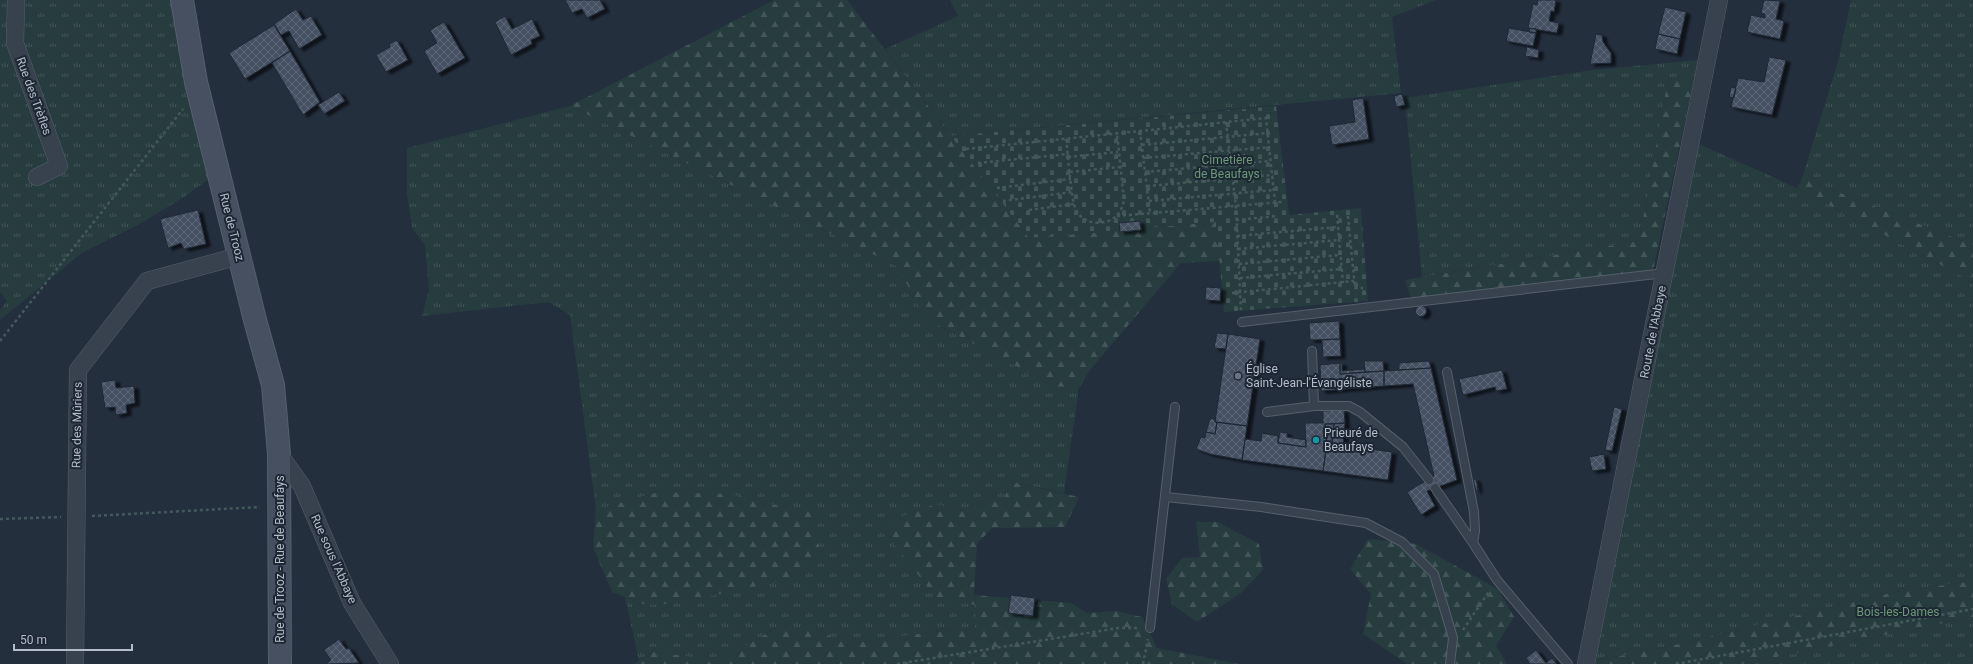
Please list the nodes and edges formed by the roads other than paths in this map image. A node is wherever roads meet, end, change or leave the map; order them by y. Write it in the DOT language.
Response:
graph roads {
  1 [pos="16,0"];
  2 [pos="182,0"];
  3 [pos="1719,0"];
  4 [pos="37,178"];
  5 [pos="239,256"];
  6 [pos="1665,273"];
  7 [pos="1242,322"];
  8 [pos="1312,351"];
  9 [pos="1447,372"];
  10 [pos="1314,406"];
  11 [pos="1175,407"];
  12 [pos="1268,412"];
  13 [pos="279,454"];
  14 [pos="1429,480"];
  15 [pos="1435,488"];
  16 [pos="1166,497"];
  17 [pos="1474,543"];
  18 [pos="1150,628"];
  19 [pos="75,664"];
  20 [pos="280,664"];
  21 [pos="390,664"];
  22 [pos="1450,664"];
  23 [pos="1568,664"];
  24 [pos="1586,664"];
  1 -- 4 [label="street, Rue des Trèfles"];
  2 -- 5 [label="street, Rue de Trooz"];
  3 -- 6 [label="street, Route de l'Abbaye"];
  5 -- 13 [label="street, Rue de Trooz"];
  5 -- 19 [label="street, Rue des Mûriers"];
  6 -- 7 [label="lane"];
  6 -- 24 [label="street, Route de l'Abbaye"];
  8 -- 10 [label="lane"];
  9 -- 17 [label="lane"];
  10 -- 12 [label="lane"];
  10 -- 14 [label="lane"];
  11 -- 16 [label="lane"];
  13 -- 20 [label="street, Rue de Trooz - Rue de Beaufays"];
  13 -- 21 [label="street, Rue sous l'Abbaye"];
  15 -- 17 [label="lane"];
  16 -- 18 [label="lane"];
  16 -- 22 [label="lane"];
  17 -- 23 [label="lane"];
}
